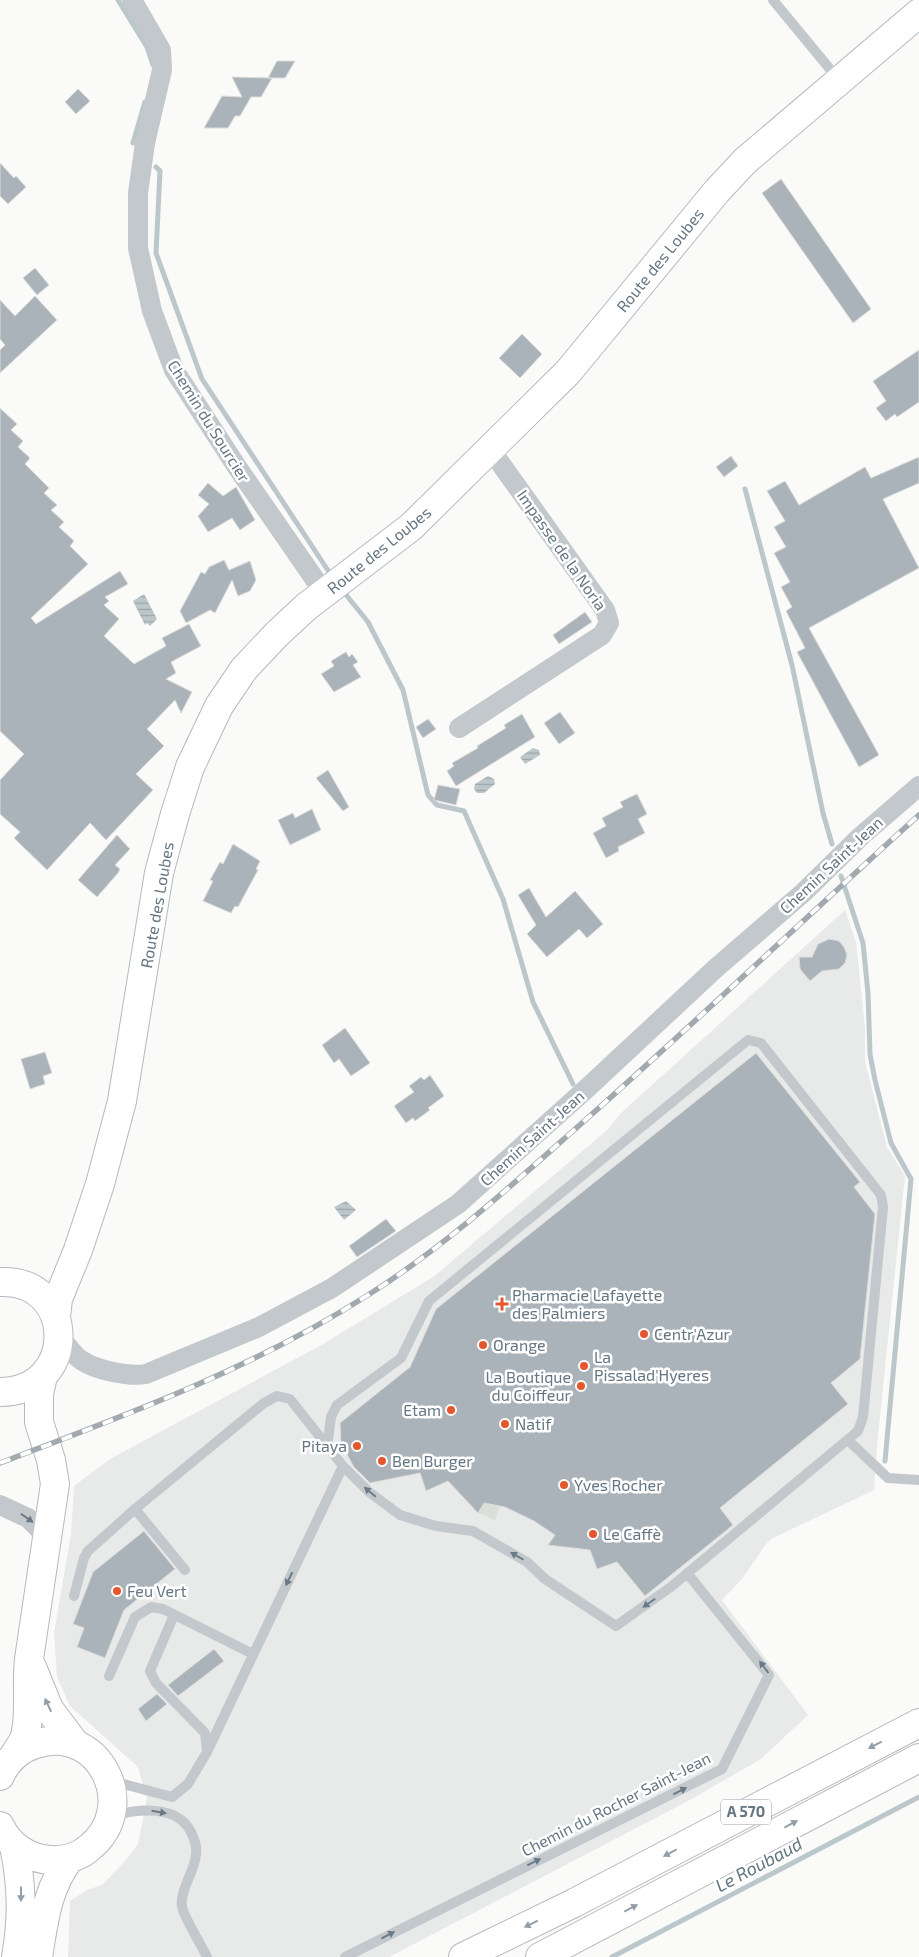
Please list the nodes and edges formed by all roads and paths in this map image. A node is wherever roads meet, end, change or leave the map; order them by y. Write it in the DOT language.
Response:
graph roads {
  1 [pos="132,0"];
  2 [pos="773,0"];
  3 [pos="919,13"];
  4 [pos="839,80"];
  5 [pos="491,450"];
  6 [pos="325,594"];
  7 [pos="459,728"];
  8 [pos="919,786"];
  9 [pos="86,1225"];
  10 [pos="12,1283"];
  11 [pos="58,1327"];
  12 [pos="81,1360"];
  13 [pos="46,1372"];
  14 [pos="0,1392"];
  15 [pos="39,1422"];
  16 [pos="848,1440"];
  17 [pos="327,1446"];
  18 [pos="343,1466"];
  19 [pos="919,1480"];
  20 [pos="0,1505"];
  21 [pos="135,1509"];
  22 [pos="48,1538"];
  23 [pos="185,1570"];
  24 [pos="687,1573"];
  25 [pos="74,1596"];
  26 [pos="174,1615"];
  27 [pos="253,1654"];
  28 [pos="29,1658"];
  29 [pos="108,1676"];
  30 [pos="919,1723"];
  31 [pos="76,1745"];
  32 [pos="207,1752"];
  33 [pos="919,1758"];
  34 [pos="7,1766"];
  35 [pos="110,1780"];
  36 [pos="111,1816"];
  37 [pos="7,1836"];
  38 [pos="70,1858"];
  39 [pos="16,1957"];
  40 [pos="38,1957"];
  41 [pos="207,1957"];
  42 [pos="345,1957"];
  43 [pos="463,1957"];
  44 [pos="540,1957"];
  1 -- 6 [label="street, Chemin du Sourcier"];
  2 -- 4 [label="lane"];
  3 -- 4 [label="main road, Route des Loubes"];
  4 -- 5 [label="main road, Route des Loubes"];
  5 -- 6 [label="main road, Route des Loubes"];
  5 -- 7 [label="street, Impasse de la Noria"];
  6 -- 9 [label="main road, Route des Loubes"];
  8 -- 12 [label="street, Chemin Saint-Jean"];
  9 -- 10 [label="main road, Route des Loubes"];
  9 -- 11 [label="main road, Route des Loubes"];
  10 -- 11 [label="main road"];
  11 -- 12 [label="street, Chemin Saint-Jean"];
  11 -- 13 [label="main road, Route des Loubes"];
  12 -- 13 [label="street"];
  13 -- 14 [label="main road"];
  13 -- 15 [label="main road, Route des Loubes"];
  14 -- 15 [label="main road"];
  15 -- 22 [label="main road"];
  16 -- 17 [label="lane"];
  16 -- 19 [label="lane"];
  16 -- 24 [label="lane"];
  17 -- 18 [label="lane"];
  17 -- 21 [label="lane"];
  24 -- 18 [label="lane, one-way"];
  18 -- 27 [label="lane, one-way"];
  20 -- 22 [label="street, one-way"];
  21 -- 23 [label="lane"];
  21 -- 25 [label="lane"];
  22 -- 28 [label="main road"];
  42 -- 24 [label="lane, Chemin du Rocher Saint-Jean, one-way"];
  26 -- 27 [label="lane"];
  26 -- 29 [label="lane"];
  26 -- 32 [label="lane"];
  27 -- 32 [label="lane"];
  31 -- 28 [label="main road, one-way"];
  28 -- 34 [label="main road"];
  30 -- 43 [label="main road, A 570, one-way"];
  31 -- 34 [label="main road"];
  31 -- 35 [label="main road"];
  32 -- 35 [label="lane"];
  44 -- 33 [label="main road, A 570, one-way"];
  35 -- 36 [label="main road"];
  36 -- 38 [label="main road"];
  36 -- 41 [label="lane, one-way"];
  37 -- 38 [label="main road"];
  37 -- 39 [label="main road, one-way"];
  38 -- 40 [label="main road"];
}
